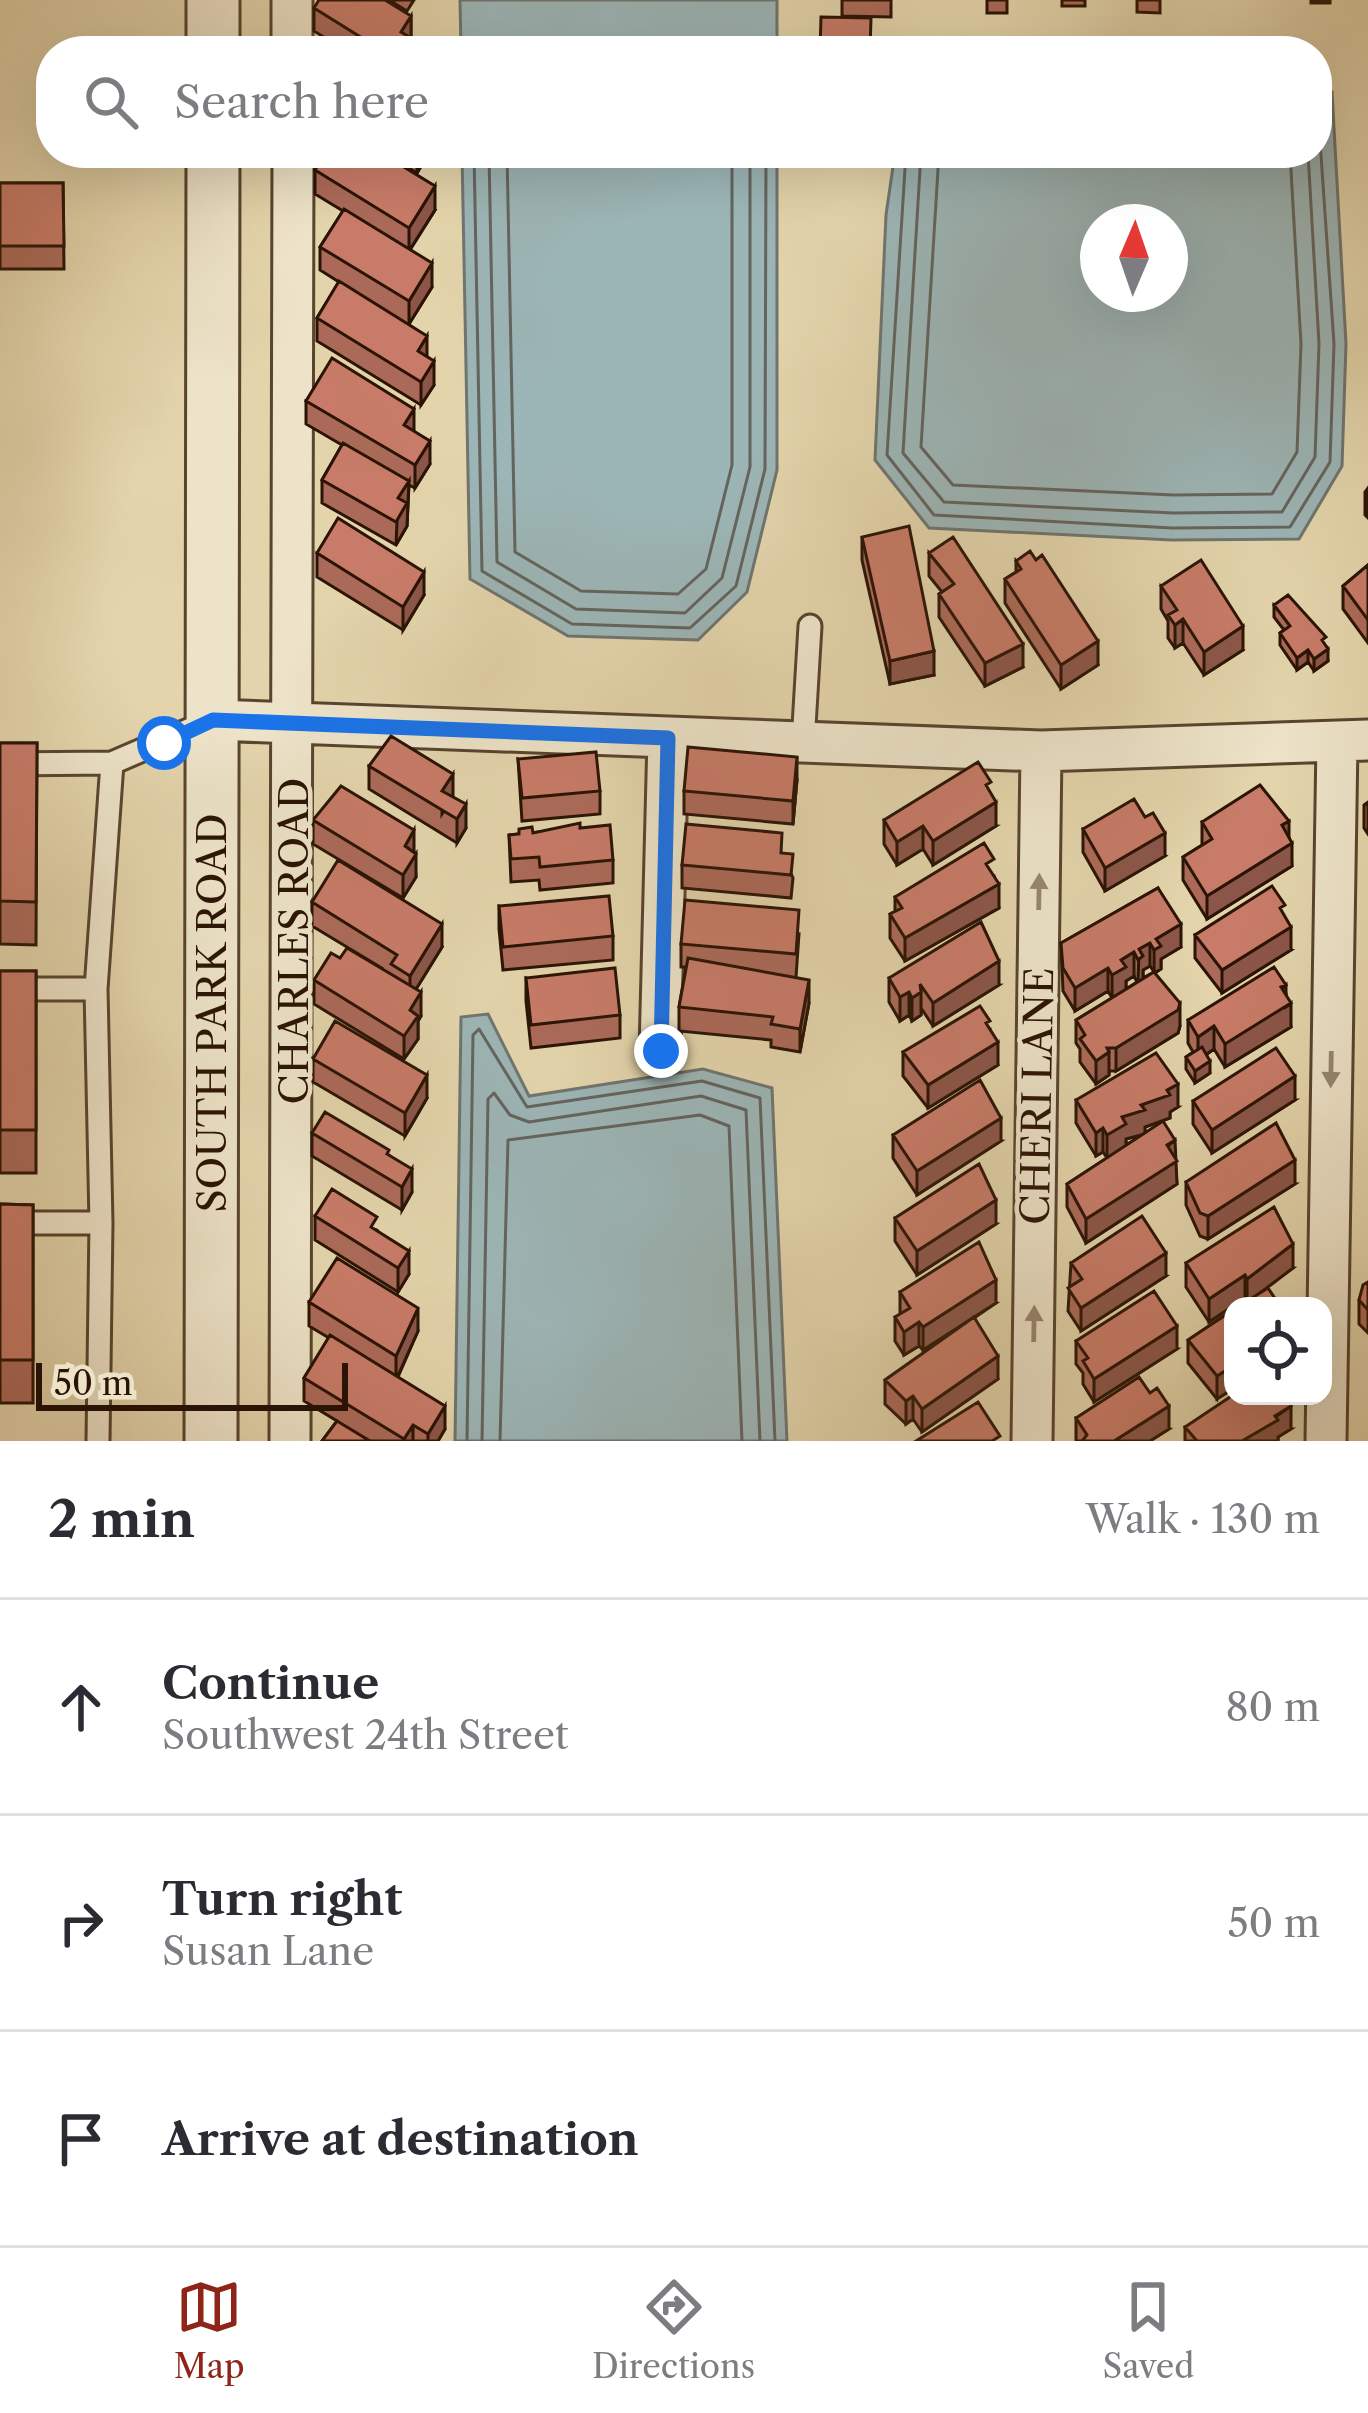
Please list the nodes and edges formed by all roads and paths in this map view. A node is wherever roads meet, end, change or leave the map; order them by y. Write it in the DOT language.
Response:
graph roads {
  1 [pos="213,0"];
  2 [pos="292,0"];
  3 [pos="213,36"];
  4 [pos="292,36"];
  5 [pos="213,168"];
  6 [pos="293,168"];
  7 [pos="810,626"];
  8 [pos="213,720"];
  9 [pos="295,725"];
  10 [pos="668,738"];
  11 [pos="1352,741"];
  12 [pos="803,743"];
  13 [pos="1041,752"];
  14 [pos="112,763"];
  15 [pos="0,764"];
  16 [pos="0,989"];
  17 [pos="96,989"];
  18 [pos="661,1051"];
  19 [pos="0,1222"];
  20 [pos="101,1223"];
  21 [pos="98,1441"];
  22 [pos="211,1441"];
  23 [pos="290,1441"];
  24 [pos="1033,1441"];
  25 [pos="1326,1441"];
  1 -- 3 [label="street"];
  2 -- 4 [label="street"];
  5 -- 8 [label="street, SOUTH PARK ROAD"];
  6 -- 9 [label="street, CHARLES ROAD"];
  7 -- 12 [label="lane"];
  8 -- 9 [label="street"];
  8 -- 14 [label="lane"];
  8 -- 22 [label="street, SOUTH PARK ROAD"];
  9 -- 10 [label="street"];
  9 -- 23 [label="street, CHARLES ROAD"];
  10 -- 12 [label="street"];
  10 -- 18 [label="street"];
  11 -- 13 [label="street"];
  11 -- 25 [label="street, one-way"];
  12 -- 13 [label="street"];
  24 -- 13 [label="street, CHERI LANE, one-way"];
  14 -- 15 [label="lane"];
  14 -- 17 [label="lane"];
  16 -- 17 [label="lane"];
  17 -- 20 [label="lane"];
  19 -- 20 [label="lane"];
  20 -- 21 [label="lane"];
}
